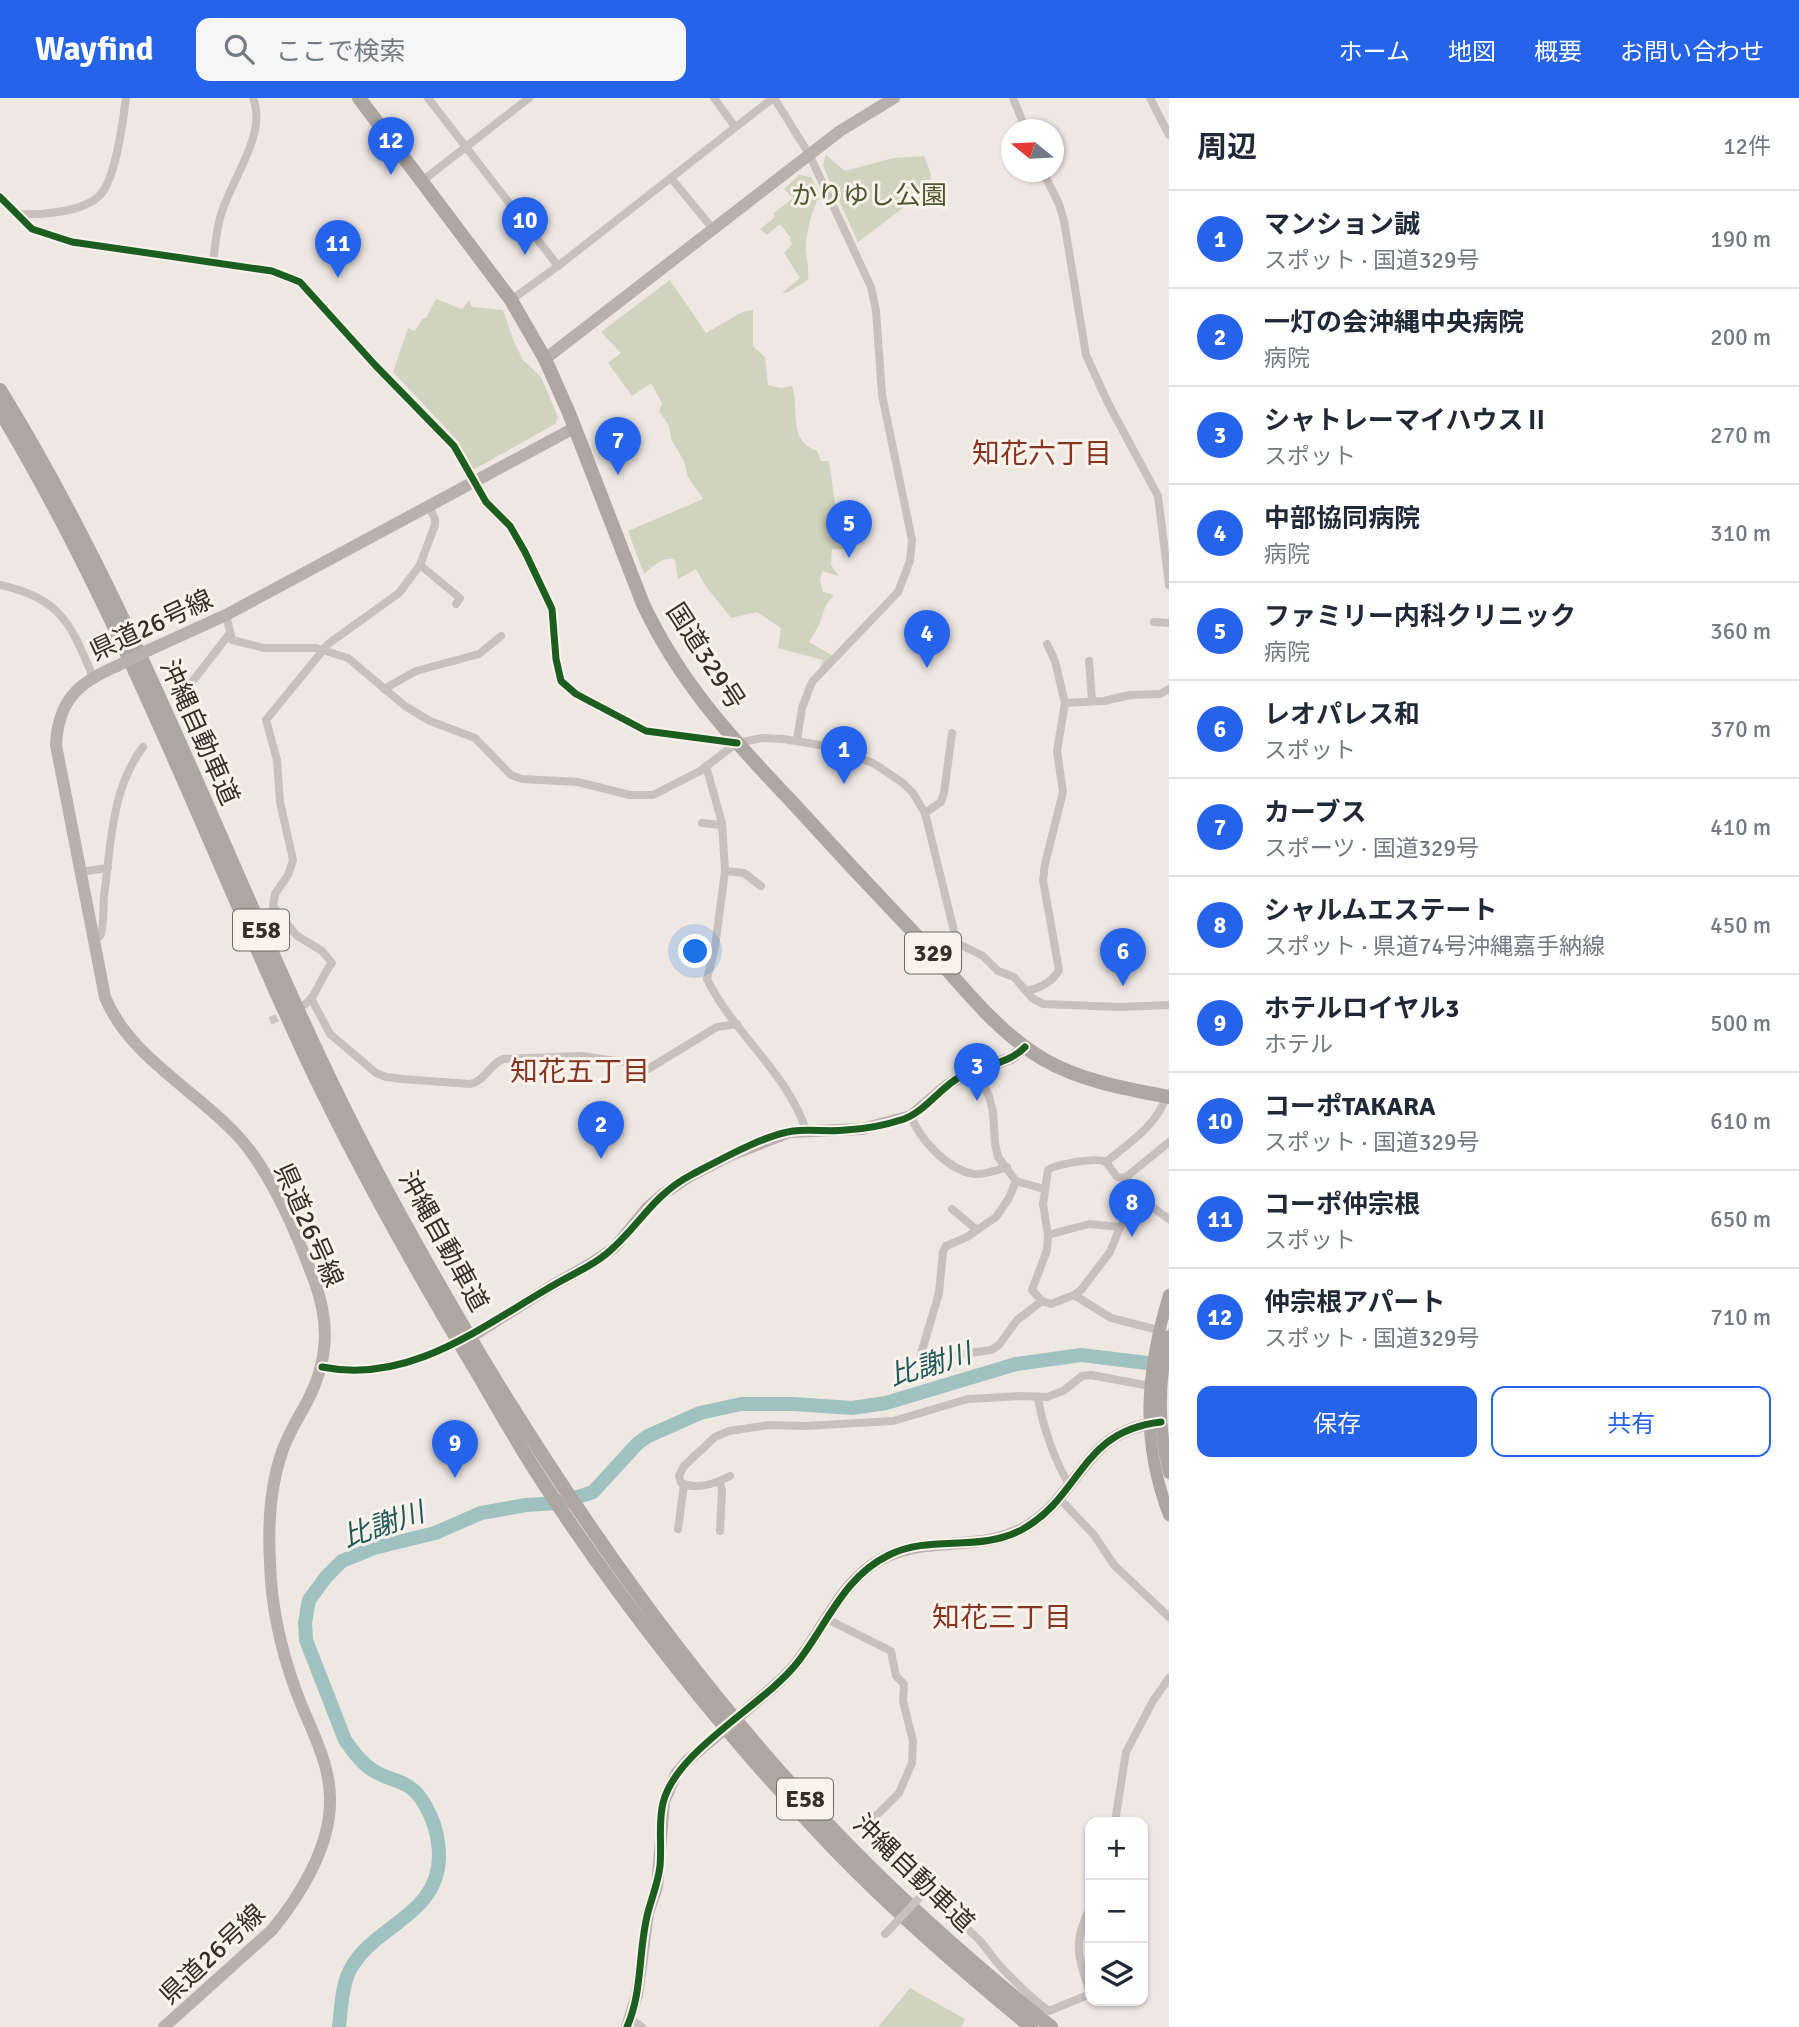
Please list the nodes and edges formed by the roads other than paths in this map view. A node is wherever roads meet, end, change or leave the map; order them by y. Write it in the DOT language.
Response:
graph roads {
  1 [pos="126,98"];
  2 [pos="253,98"];
  3 [pos="359,98"];
  4 [pos="428,98"];
  5 [pos="529,98"];
  6 [pos="715,98"];
  7 [pos="773,98"];
  8 [pos="894,98"];
  9 [pos="1013,98"];
  10 [pos="1150,98"];
  11 [pos="1022,119"];
  12 [pos="735,127"];
  13 [pos="1169,135"];
  14 [pos="464,148"];
  15 [pos="809,155"];
  16 [pos="671,178"];
  17 [pos="422,181"];
  18 [pos="1048,182"];
  19 [pos="0,197"];
  20 [pos="17,214"];
  21 [pos="713,229"];
  22 [pos="213,262"];
  23 [pos="558,266"];
  24 [pos="511,300"];
  25 [pos="545,359"];
  26 [pos="0,390"];
  27 [pos="0,411"];
  28 [pos="574,428"];
  29 [pos="473,481"];
  30 [pos="428,505"];
  31 [pos="420,565"];
  32 [pos="0,585"];
  33 [pos="1169,585"];
  34 [pos="456,604"];
  35 [pos="226,615"];
  36 [pos="1154,622"];
  37 [pos="1169,623"];
  38 [pos="230,633"];
  39 [pos="501,636"];
  40 [pos="1047,644"];
  41 [pos="322,650"];
  42 [pos="1089,661"];
  43 [pos="93,677"];
  44 [pos="384,689"];
  45 [pos="1169,689"];
  46 [pos="182,695"];
  47 [pos="1093,701"];
  48 [pos="1065,704"];
  49 [pos="952,733"];
  50 [pos="797,740"];
  51 [pos="737,743"];
  52 [pos="143,747"];
  53 [pos="706,766"];
  54 [pos="925,813"];
  55 [pos="702,824"];
  56 [pos="722,825"];
  57 [pos="108,868"];
  58 [pos="725,871"];
  59 [pos="80,872"];
  60 [pos="761,886"];
  61 [pos="93,940"];
  62 [pos="957,943"];
  63 [pos="951,972"];
  64 [pos="1027,991"];
  65 [pos="1169,1004"];
  66 [pos="737,1024"];
  67 [pos="1025,1047"];
  68 [pos="976,1070"];
  69 [pos="1167,1097"];
  70 [pos="911,1116"];
  71 [pos="806,1130"];
  72 [pos="1169,1143"];
  73 [pos="1054,1154"];
  74 [pos="1106,1162"];
  75 [pos="1055,1166"];
  76 [pos="1007,1167"];
  77 [pos="1125,1178"];
  78 [pos="1016,1181"];
  79 [pos="1044,1189"];
  80 [pos="1141,1199"];
  81 [pos="952,1209"];
  82 [pos="1169,1219"];
  83 [pos="1120,1227"];
  84 [pos="978,1230"];
  85 [pos="1048,1235"];
  86 [pos="1074,1295"];
  87 [pos="1169,1295"];
  88 [pos="1042,1301"];
  89 [pos="1164,1333"];
  90 [pos="474,1335"];
  91 [pos="449,1347"];
  92 [pos="955,1355"];
  93 [pos="322,1367"];
  94 [pos="933,1373"];
  95 [pos="1158,1383"];
  96 [pos="1038,1398"];
  97 [pos="1155,1423"];
  98 [pos="540,1465"];
  99 [pos="1169,1473"];
  100 [pos="730,1476"];
  101 [pos="719,1482"];
  102 [pos="684,1485"];
  103 [pos="1069,1485"];
  104 [pos="1059,1499"];
  105 [pos="1169,1515"];
  106 [pos="678,1529"];
  107 [pos="720,1531"];
  108 [pos="591,1539"];
  109 [pos="1169,1617"];
  110 [pos="827,1619"];
  111 [pos="1169,1678"];
  112 [pos="1116,1817"];
  113 [pos="926,1891"];
  114 [pos="1085,1918"];
  115 [pos="885,1934"];
  116 [pos="1085,1974"];
  117 [pos="1085,1995"];
  118 [pos="629,2023"];
  119 [pos="164,2027"];
  120 [pos="642,2027"];
  121 [pos="1031,2027"];
  122 [pos="1051,2027"];
  1 -- 20 [label="street"];
  2 -- 22 [label="street"];
  3 -- 17 [label="highway, 国道329号 / 329"];
  4 -- 14 [label="street"];
  5 -- 14 [label="street"];
  6 -- 12 [label="street"];
  7 -- 12 [label="street"];
  7 -- 15 [label="street"];
  8 -- 15 [label="main road"];
  9 -- 11 [label="street"];
  10 -- 13 [label="street"];
  12 -- 16 [label="street"];
  14 -- 17 [label="street"];
  14 -- 23 [label="street"];
  15 -- 21 [label="main road"];
  15 -- 50 [label="street"];
  16 -- 21 [label="street"];
  16 -- 23 [label="street"];
  17 -- 24 [label="highway, 国道329号 / 329"];
  18 -- 33 [label="street"];
  19 -- 20 [label="street"];
  20 -- 22 [label="street"];
  21 -- 25 [label="main road"];
  22 -- 29 [label="street"];
  23 -- 24 [label="street"];
  24 -- 25 [label="highway, 国道329号 / 329"];
  25 -- 28 [label="highway, 国道329号 / 329"];
  26 -- 98 [label="highway, 沖縄自動車道 / E58"];
  27 -- 98 [label="highway, 沖縄自動車道 / E58"];
  28 -- 29 [label="main road, 県道26号線"];
  28 -- 51 [label="highway, 国道329号 / 329"];
  29 -- 30 [label="main road, 県道26号線"];
  29 -- 51 [label="street"];
  30 -- 31 [label="street"];
  30 -- 35 [label="main road, 県道26号線"];
  31 -- 34 [label="street"];
  31 -- 41 [label="street"];
  32 -- 43 [label="street"];
  35 -- 38 [label="street"];
  35 -- 43 [label="main road, 県道26号線, bridge"];
  36 -- 37 [label="street"];
  38 -- 41 [label="street"];
  38 -- 46 [label="street"];
  39 -- 44 [label="street"];
  40 -- 48 [label="street"];
  41 -- 44 [label="street"];
  41 -- 66 [label="street"];
  42 -- 47 [label="street"];
  43 -- 59 [label="main road, 県道26号線"];
  44 -- 53 [label="street"];
  45 -- 47 [label="street"];
  47 -- 48 [label="street"];
  48 -- 64 [label="street"];
  49 -- 54 [label="street"];
  50 -- 51 [label="street"];
  50 -- 54 [label="street"];
  51 -- 53 [label="street"];
  51 -- 63 [label="highway, 国道329号 / 329"];
  52 -- 57 [label="street"];
  53 -- 56 [label="street"];
  54 -- 62 [label="street"];
  55 -- 56 [label="street"];
  56 -- 58 [label="street"];
  57 -- 59 [label="street"];
  57 -- 61 [label="street"];
  58 -- 60 [label="street"];
  58 -- 66 [label="street"];
  59 -- 61 [label="main road, 県道26号線"];
  61 -- 93 [label="main road, 県道26号線"];
  62 -- 63 [label="street"];
  62 -- 64 [label="street"];
  63 -- 67 [label="highway, 国道329号 / 329"];
  64 -- 65 [label="street"];
  66 -- 71 [label="street"];
  67 -- 68 [label="main road"];
  67 -- 69 [label="highway, 国道329号 / 329"];
  68 -- 70 [label="main road"];
  68 -- 76 [label="street"];
  69 -- 74 [label="street"];
  70 -- 71 [label="main road"];
  70 -- 76 [label="street"];
  71 -- 90 [label="main road"];
  72 -- 77 [label="street"];
  73 -- 75 [label="street"];
  74 -- 75 [label="street"];
  74 -- 77 [label="street"];
  75 -- 79 [label="street"];
  76 -- 78 [label="street"];
  77 -- 80 [label="street"];
  78 -- 79 [label="street"];
  78 -- 84 [label="street"];
  79 -- 85 [label="street"];
  80 -- 82 [label="street"];
  80 -- 83 [label="street"];
  81 -- 84 [label="street"];
  83 -- 85 [label="street"];
  83 -- 86 [label="street"];
  84 -- 94 [label="street"];
  85 -- 88 [label="street"];
  86 -- 88 [label="street"];
  86 -- 89 [label="street"];
  87 -- 89 [label="main road"];
  88 -- 92 [label="street"];
  89 -- 95 [label="main road"];
  91 -- 93 [label="street"];
  93 -- 119 [label="main road, 県道26号線"];
  95 -- 96 [label="street"];
  95 -- 97 [label="main road"];
  96 -- 102 [label="street"];
  96 -- 103 [label="street"];
  97 -- 99 [label="main road"];
  97 -- 103 [label="main road"];
  97 -- 105 [label="main road"];
  98 -- 108 [label="highway, 沖縄自動車道 / E58"];
  100 -- 101 [label="street"];
  101 -- 102 [label="street"];
  101 -- 107 [label="street"];
  102 -- 106 [label="street"];
  103 -- 104 [label="main road"];
  104 -- 109 [label="street"];
  104 -- 110 [label="main road"];
  108 -- 121 [label="highway, 沖縄自動車道 / E58"];
  108 -- 122 [label="highway, 沖縄自動車道 / E58"];
  110 -- 113 [label="street"];
  110 -- 118 [label="main road, bridge"];
  111 -- 112 [label="street"];
  113 -- 115 [label="street, bridge"];
  113 -- 117 [label="street"];
  114 -- 116 [label="street"];
  118 -- 120 [label="street"];
}
